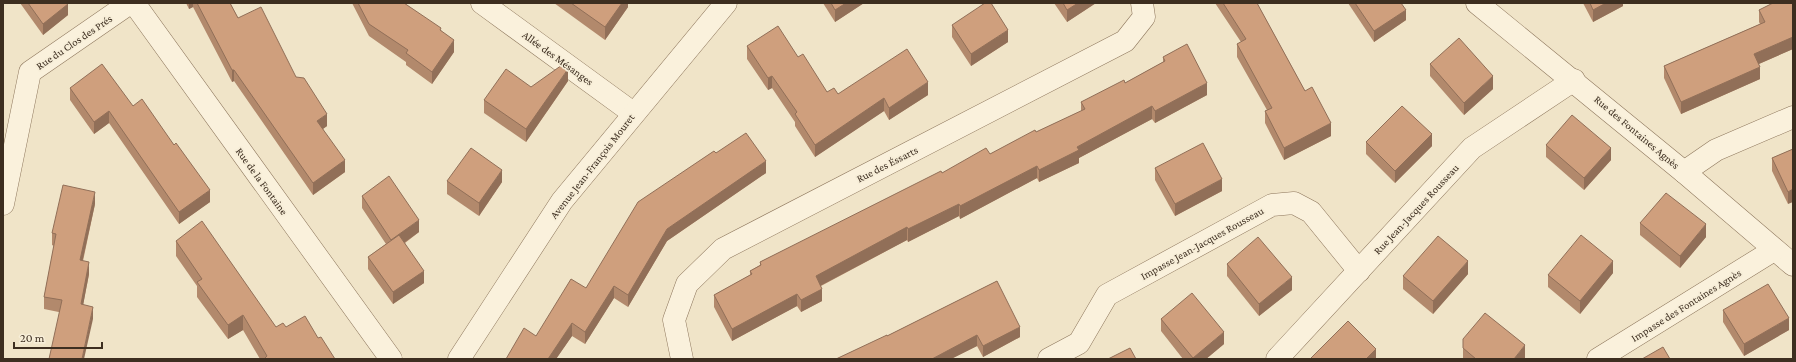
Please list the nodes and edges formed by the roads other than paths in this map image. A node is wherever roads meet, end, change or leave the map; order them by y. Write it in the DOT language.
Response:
graph roads {
  1 [pos="130,3"];
  2 [pos="134,3"];
  3 [pos="482,3"];
  4 [pos="726,3"];
  5 [pos="1142,3"];
  6 [pos="1477,3"];
  7 [pos="1574,80"];
  8 [pos="634,113"];
  9 [pos="1793,117"];
  10 [pos="1684,172"];
  11 [pos="3,204"];
  12 [pos="1774,250"];
  13 [pos="1793,265"];
  14 [pos="1359,271"];
  15 [pos="391,359"];
  16 [pos="459,359"];
  17 [pos="682,359"];
  18 [pos="1049,359"];
  19 [pos="1276,359"];
  20 [pos="1598,359"];
  1 -- 11 [label="street, Rue du Clos des Prés"];
  2 -- 15 [label="street, Rue de la Fontaine"];
  3 -- 8 [label="street, Allée des Mésanges"];
  4 -- 8 [label="street, Avenue Jean-François Mouret"];
  5 -- 17 [label="street, Rue des Éssarts"];
  6 -- 7 [label="street, Rue des Fontaines Agnès"];
  7 -- 10 [label="street, Rue des Fontaines Agnès"];
  7 -- 14 [label="street, Rue Jean-Jacques Rousseau"];
  8 -- 16 [label="street, Avenue Jean-François Mouret"];
  9 -- 10 [label="street"];
  10 -- 12 [label="street, Rue des Fontaines Agnès"];
  12 -- 13 [label="street, Rue des Fontaines Agnès"];
  12 -- 20 [label="street, Impasse des Fontaines Agnès"];
  14 -- 18 [label="street, Impasse Jean-Jacques Rousseau"];
  14 -- 19 [label="street, Rue Jean-Jacques Rousseau"];
}
